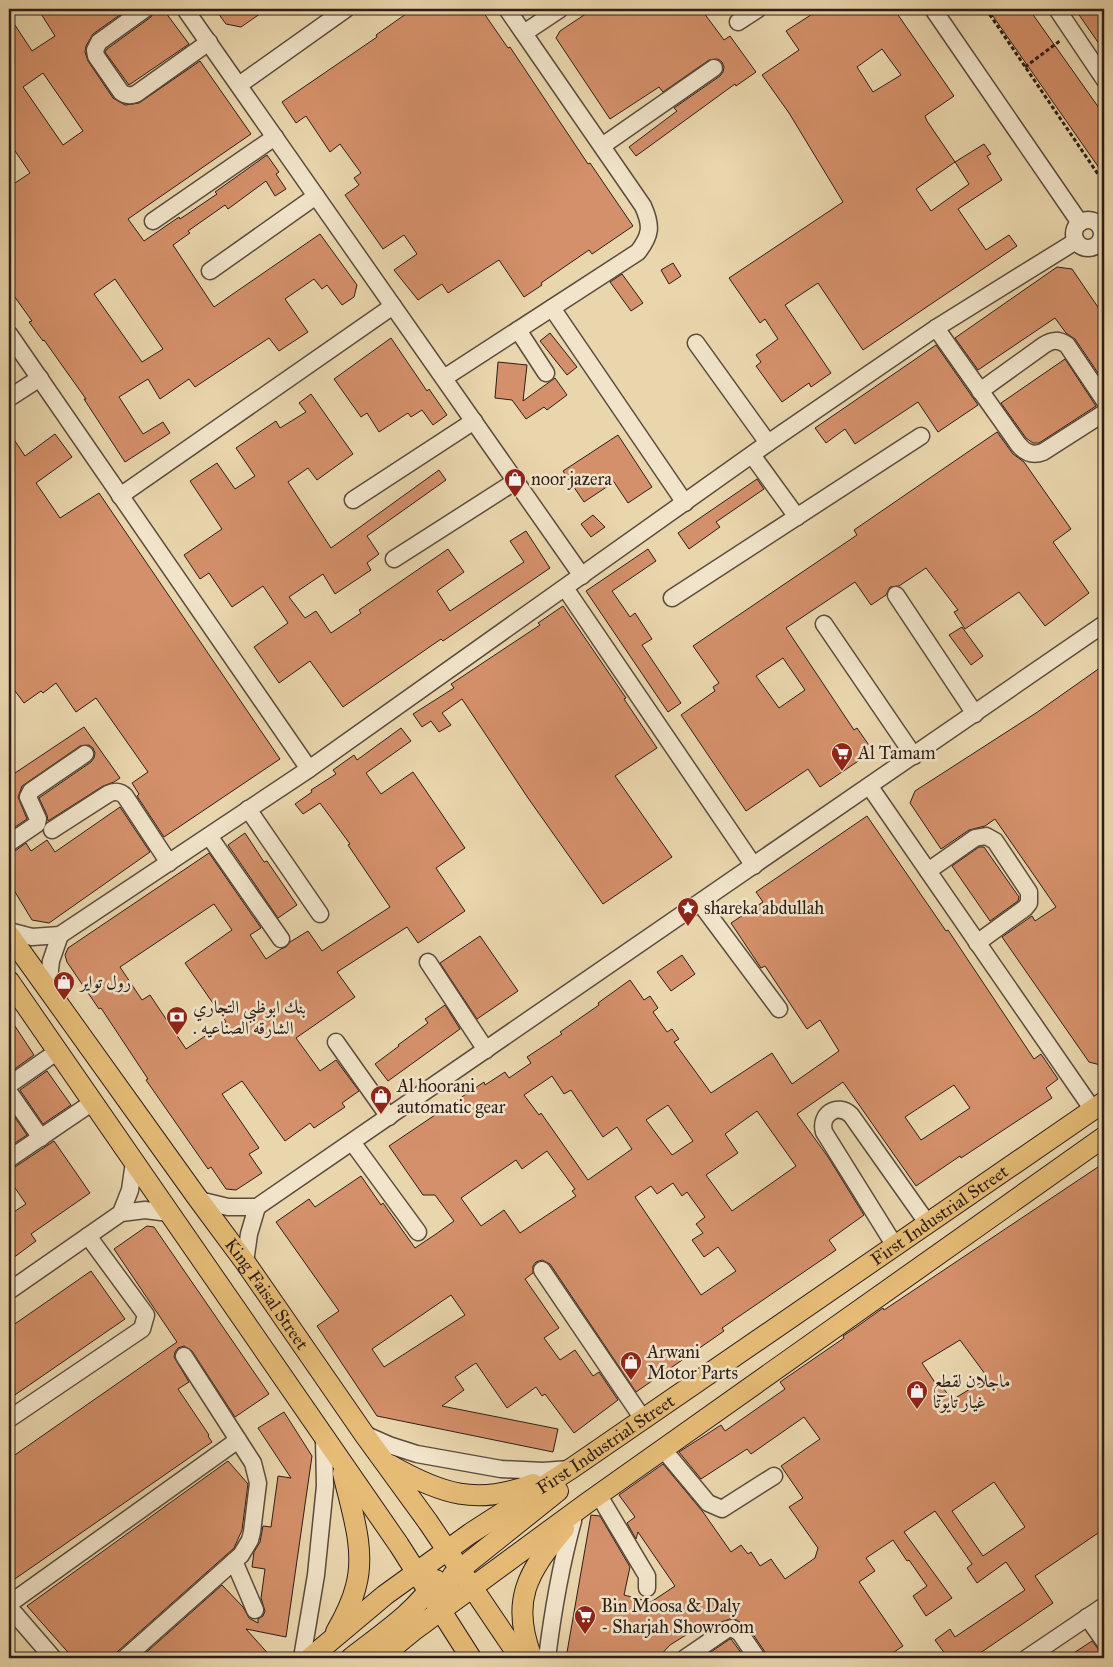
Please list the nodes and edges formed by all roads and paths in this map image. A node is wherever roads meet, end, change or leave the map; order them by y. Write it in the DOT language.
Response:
graph roads {
  1 [pos="144,9"];
  2 [pos="185,9"];
  3 [pos="346,9"];
  4 [pos="507,9"];
  5 [pos="560,9"];
  6 [pos="758,9"];
  7 [pos="933,9"];
  8 [pos="986,9"];
  9 [pos="1057,9"];
  10 [pos="738,22"];
  11 [pos="1073,32"];
  12 [pos="524,33"];
  13 [pos="209,42"];
  14 [pos="1025,67"];
  15 [pos="714,68"];
  16 [pos="1104,79"];
  17 [pos="239,85"];
  18 [pos="275,137"];
  19 [pos="602,146"];
  20 [pos="1104,183"];
  21 [pos="316,196"];
  22 [pos="153,221"];
  23 [pos="1080,222"];
  24 [pos="1102,223"];
  25 [pos="1076,241"];
  26 [pos="1100,251"];
  27 [pos="210,271"];
  28 [pos="393,306"];
  29 [pos="552,308"];
  30 [pos="936,328"];
  31 [pos="518,330"];
  32 [pos="9,334"];
  33 [pos="696,343"];
  34 [pos="546,373"];
  35 [pos="40,378"];
  36 [pos="444,378"];
  37 [pos="980,391"];
  38 [pos="9,398"];
  39 [pos="1104,400"];
  40 [pos="1104,413"];
  41 [pos="474,421"];
  42 [pos="921,436"];
  43 [pos="768,443"];
  44 [pos="752,455"];
  45 [pos="516,481"];
  46 [pos="120,496"];
  47 [pos="353,500"];
  48 [pos="685,503"];
  49 [pos="797,517"];
  50 [pos="394,559"];
  51 [pos="582,576"];
  52 [pos="565,588"];
  53 [pos="896,595"];
  54 [pos="672,598"];
  55 [pos="824,624"];
  56 [pos="1104,624"];
  57 [pos="975,714"];
  58 [pos="86,754"];
  59 [pos="914,756"];
  60 [pos="309,769"];
  61 [pos="870,787"];
  62 [pos="248,809"];
  63 [pos="52,830"];
  64 [pos="209,836"];
  65 [pos="9,843"];
  66 [pos="169,863"];
  67 [pos="754,866"];
  68 [pos="928,872"];
  69 [pos="700,903"];
  70 [pos="320,914"];
  71 [pos="9,931"];
  72 [pos="9,935"];
  73 [pos="60,935"];
  74 [pos="281,939"];
  75 [pos="977,943"];
  76 [pos="428,962"];
  77 [pos="9,981"];
  78 [pos="48,988"];
  79 [pos="779,1009"];
  80 [pos="336,1042"];
  81 [pos="486,1050"];
  82 [pos="58,1051"];
  83 [pos="9,1085"];
  84 [pos="9,1092"];
  85 [pos="93,1102"];
  86 [pos="1099,1106"];
  87 [pos="388,1117"];
  88 [pos="41,1138"];
  89 [pos="352,1142"];
  90 [pos="1100,1145"];
  91 [pos="9,1160"];
  92 [pos="134,1162"];
  93 [pos="199,1200"];
  94 [pos="257,1207"];
  95 [pos="121,1213"];
  96 [pos="169,1213"];
  97 [pos="928,1224"];
  98 [pos="418,1232"];
  99 [pos="88,1236"];
  100 [pos="895,1246"];
  101 [pos="245,1262"];
  102 [pos="542,1270"];
  103 [pos="9,1291"];
  104 [pos="184,1356"];
  105 [pos="9,1419"];
  106 [pos="643,1419"];
  107 [pos="364,1434"];
  108 [pos="324,1439"];
  109 [pos="238,1440"];
  110 [pos="662,1449"];
  111 [pos="386,1462"];
  112 [pos="341,1463"];
  113 [pos="572,1468"];
  114 [pos="774,1476"];
  115 [pos="593,1498"];
  116 [pos="574,1519"];
  117 [pos="447,1550"];
  118 [pos="234,1561"];
  119 [pos="460,1568"];
  120 [pos="416,1571"];
  121 [pos="473,1587"];
  122 [pos="647,1588"];
  123 [pos="428,1592"];
  124 [pos="9,1605"];
  125 [pos="1104,1606"];
  126 [pos="255,1610"];
  127 [pos="440,1611"];
  128 [pos="1087,1617"];
  129 [pos="333,1639"];
  130 [pos="1104,1642"];
  131 [pos="49,1657"];
  132 [pos="125,1658"];
  133 [pos="302,1658"];
  134 [pos="310,1658"];
  135 [pos="351,1658"];
  136 [pos="380,1658"];
  137 [pos="471,1658"];
  138 [pos="520,1658"];
  139 [pos="532,1658"];
  140 [pos="547,1658"];
  141 [pos="685,1658"];
  142 [pos="757,1658"];
  143 [pos="1027,1658"];
  1 -- 13 [label="street"];
  2 -- 13 [label="street"];
  3 -- 17 [label="street"];
  4 -- 12 [label="street"];
  5 -- 12 [label="street"];
  6 -- 10 [label="street"];
  7 -- 23 [label="street"];
  8 -- 14 [label="path"];
  9 -- 11 [label="street"];
  11 -- 14 [label="path"];
  11 -- 16 [label="street"];
  12 -- 19 [label="street"];
  13 -- 17 [label="street"];
  14 -- 20 [label="path"];
  15 -- 19 [label="street"];
  17 -- 18 [label="street"];
  18 -- 21 [label="street"];
  18 -- 22 [label="street"];
  19 -- 29 [label="street"];
  21 -- 27 [label="street"];
  21 -- 28 [label="street"];
  23 -- 24 [label="street"];
  23 -- 25 [label="street"];
  24 -- 26 [label="street"];
  25 -- 26 [label="street"];
  25 -- 30 [label="street"];
  28 -- 36 [label="street"];
  28 -- 46 [label="street"];
  29 -- 31 [label="street"];
  29 -- 48 [label="street"];
  30 -- 37 [label="street"];
  30 -- 43 [label="street"];
  31 -- 34 [label="street"];
  31 -- 36 [label="street"];
  32 -- 35 [label="street"];
  33 -- 43 [label="street"];
  35 -- 38 [label="street"];
  35 -- 46 [label="street"];
  36 -- 41 [label="street"];
  37 -- 39 [label="street"];
  37 -- 40 [label="street"];
  41 -- 45 [label="street"];
  41 -- 47 [label="street"];
  42 -- 49 [label="street"];
  43 -- 44 [label="street"];
  44 -- 48 [label="street"];
  44 -- 49 [label="street"];
  45 -- 50 [label="street"];
  45 -- 51 [label="street"];
  46 -- 60 [label="street"];
  48 -- 51 [label="street"];
  49 -- 54 [label="street"];
  51 -- 52 [label="street"];
  52 -- 60 [label="street"];
  52 -- 67 [label="street"];
  53 -- 57 [label="street"];
  55 -- 59 [label="street"];
  56 -- 57 [label="street"];
  57 -- 59 [label="street"];
  58 -- 65 [label="street"];
  59 -- 61 [label="street"];
  60 -- 62 [label="street"];
  61 -- 67 [label="street"];
  61 -- 68 [label="street"];
  62 -- 64 [label="street"];
  62 -- 70 [label="street"];
  63 -- 66 [label="street"];
  64 -- 66 [label="street"];
  64 -- 74 [label="street"];
  66 -- 73 [label="street"];
  67 -- 69 [label="street"];
  68 -- 75 [label="street"];
  68 -- 75 [label="street"];
  69 -- 79 [label="street"];
  69 -- 81 [label="street"];
  71 -- 73 [label="street"];
  72 -- 78 [label="main road, King Faisal Street"];
  73 -- 78 [label="street"];
  75 -- 86 [label="street"];
  76 -- 81 [label="street"];
  77 -- 82 [label="main road, King Faisal Street"];
  78 -- 93 [label="main road, King Faisal Street"];
  80 -- 87 [label="street"];
  81 -- 87 [label="street"];
  82 -- 83 [label="street"];
  82 -- 85 [label="main road, King Faisal Street"];
  84 -- 88 [label="street"];
  85 -- 88 [label="street"];
  85 -- 92 [label="main road, King Faisal Street"];
  86 -- 97 [label="main road, First Industrial Street"];
  87 -- 89 [label="street"];
  88 -- 91 [label="street"];
  89 -- 94 [label="street"];
  89 -- 98 [label="street"];
  90 -- 110 [label="main road, First Industrial Street"];
  92 -- 95 [label="street"];
  92 -- 96 [label="main road, King Faisal Street"];
  93 -- 94 [label="street"];
  93 -- 101 [label="main road, King Faisal Street"];
  94 -- 101 [label="street"];
  95 -- 96 [label="street"];
  95 -- 99 [label="street"];
  96 -- 108 [label="main road, King Faisal Street"];
  97 -- 100 [label="main road, First Industrial Street"];
  97 -- 100 [label="street"];
  99 -- 103 [label="street"];
  99 -- 105 [label="street"];
  100 -- 106 [label="main road, First Industrial Street"];
  101 -- 107 [label="main road, King Faisal Street"];
  102 -- 106 [label="street"];
  104 -- 109 [label="street"];
  106 -- 113 [label="main road, First Industrial Street"];
  107 -- 111 [label="main road, King Faisal Street"];
  107 -- 113 [label="street"];
  108 -- 112 [label="main road, King Faisal Street"];
  108 -- 133 [label="street"];
  109 -- 118 [label="street"];
  109 -- 124 [label="street"];
  110 -- 114 [label="street"];
  110 -- 115 [label="main road, First Industrial Street"];
  111 -- 113 [label="main road"];
  111 -- 117 [label="main road, King Faisal Street"];
  112 -- 120 [label="main road, King Faisal Street"];
  112 -- 129 [label="main road"];
  113 -- 117 [label="main road, First Industrial Street"];
  113 -- 119 [label="main road"];
  115 -- 116 [label="main road"];
  115 -- 121 [label="main road, First Industrial Street"];
  115 -- 122 [label="street"];
  116 -- 139 [label="main road"];
  116 -- 140 [label="street"];
  117 -- 119 [label="main road, King Faisal Street"];
  117 -- 120 [label="main road, First Industrial Street"];
  117 -- 123 [label="main road"];
  118 -- 126 [label="street"];
  118 -- 132 [label="street"];
  119 -- 121 [label="main road, King Faisal Street"];
  119 -- 127 [label="main road"];
  120 -- 123 [label="main road, King Faisal Street"];
  120 -- 129 [label="main road, First Industrial Street"];
  121 -- 127 [label="main road, First Industrial Street"];
  121 -- 138 [label="main road, King Faisal Street"];
  123 -- 127 [label="main road, King Faisal Street"];
  123 -- 135 [label="main road"];
  124 -- 131 [label="street"];
  125 -- 128 [label="street"];
  127 -- 136 [label="main road, First Industrial Street"];
  127 -- 137 [label="main road, King Faisal Street"];
  128 -- 130 [label="street"];
  128 -- 143 [label="street"];
  129 -- 134 [label="main road, First Industrial Street"];
  141 -- 142 [label="street"];
}
